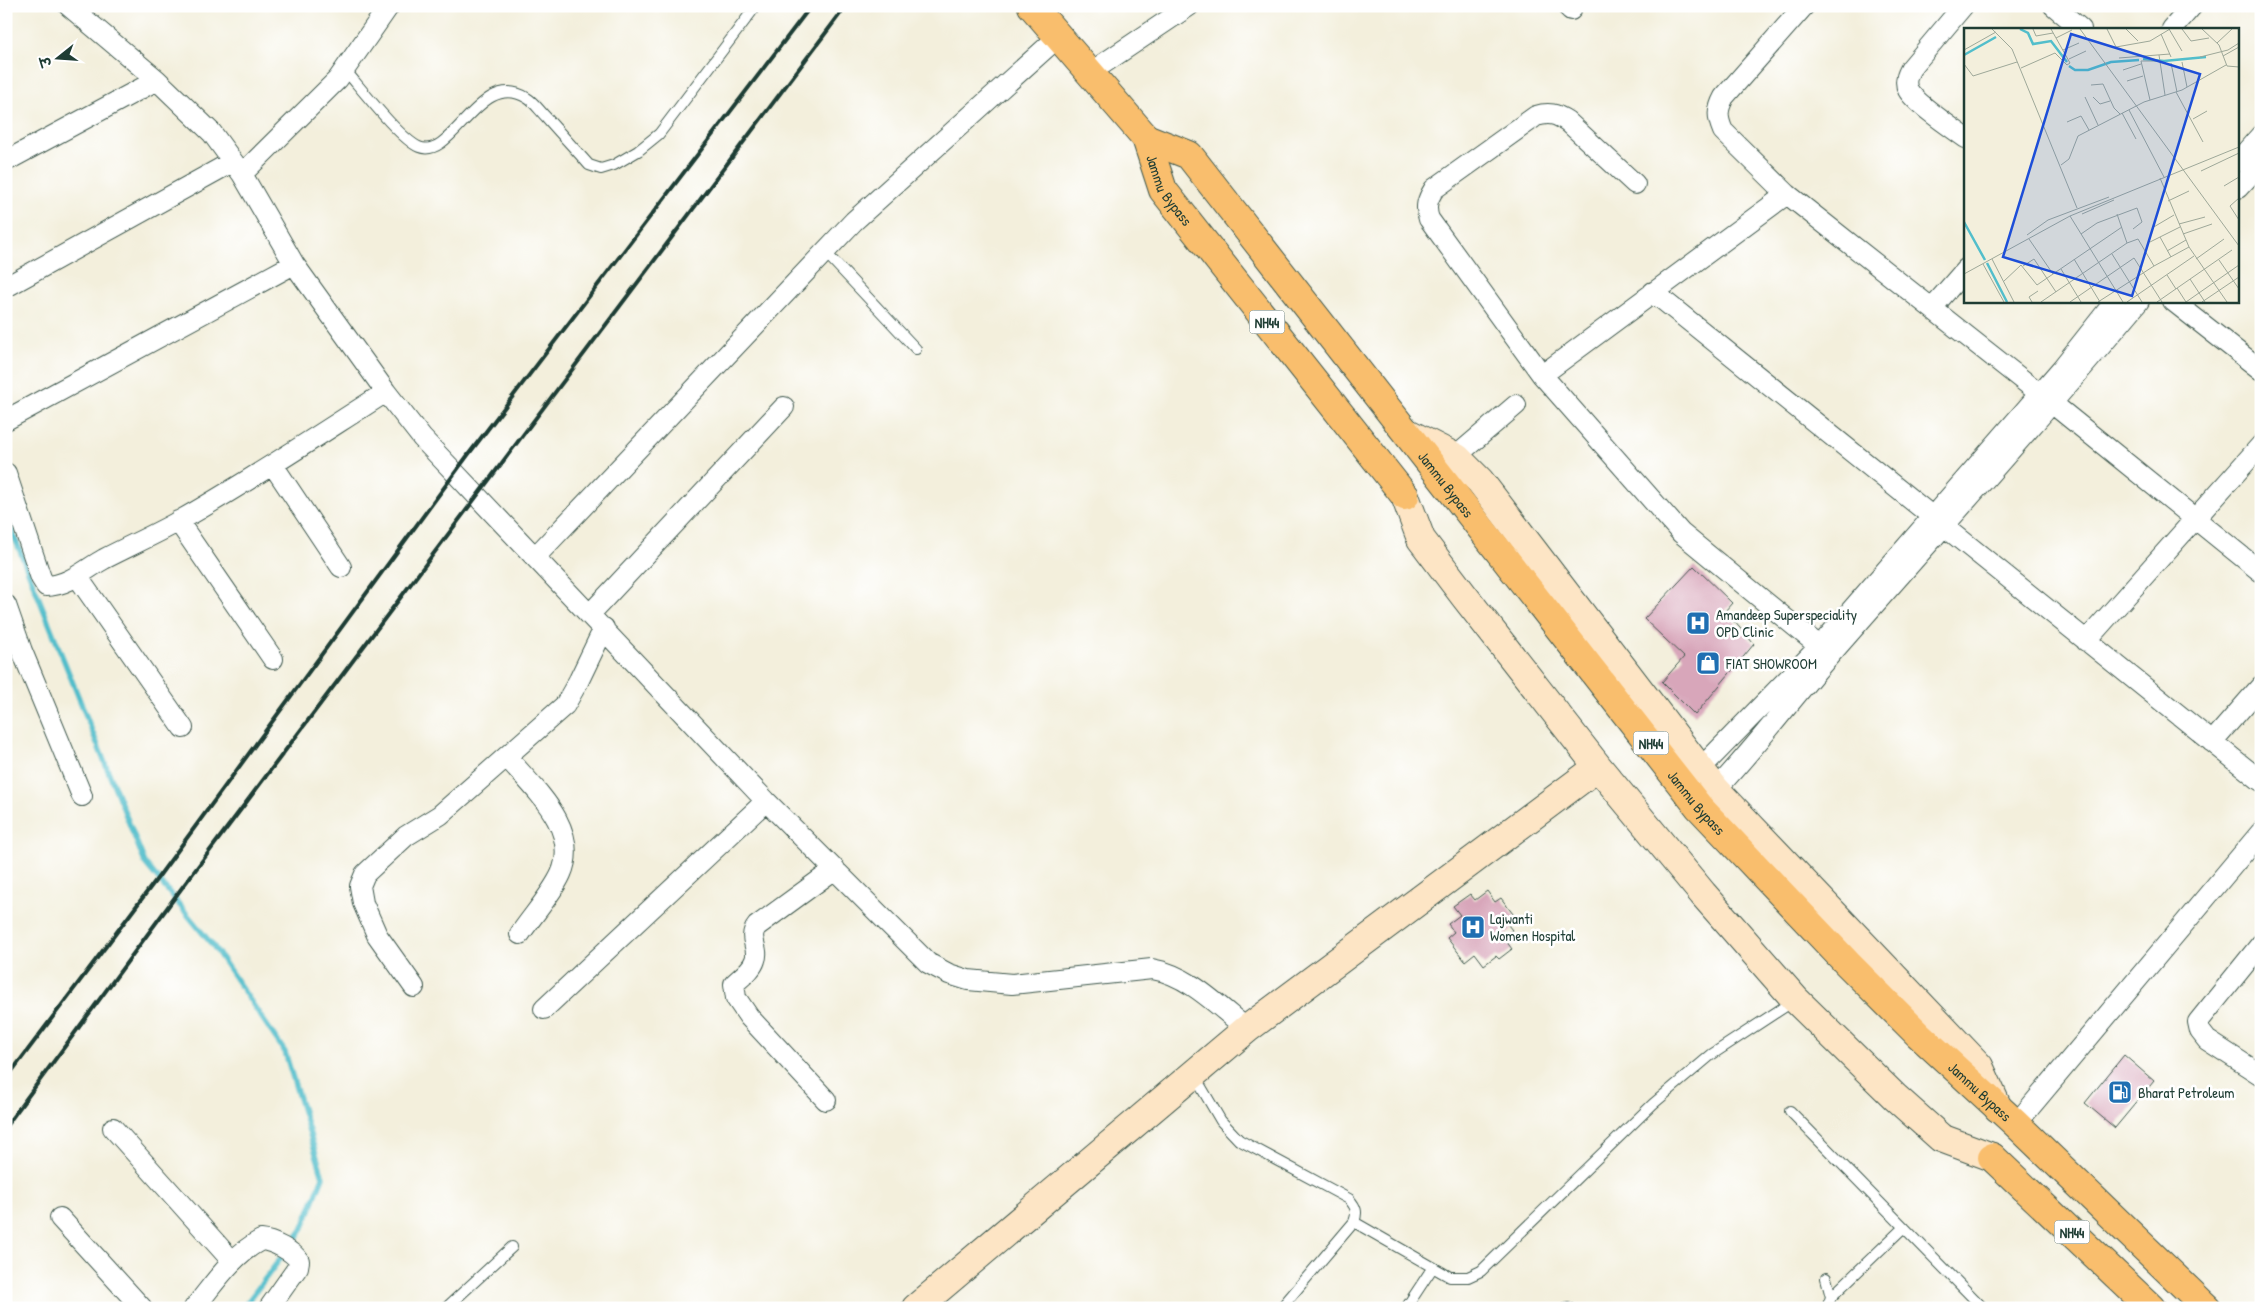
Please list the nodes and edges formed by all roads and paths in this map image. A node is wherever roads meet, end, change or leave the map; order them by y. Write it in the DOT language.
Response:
graph roads {
  1 [pos="70,6"];
  2 [pos="389,6"];
  3 [pos="756,6"];
  4 [pos="1032,6"];
  5 [pos="1189,6"];
  6 [pos="1804,6"];
  7 [pos="1963,6"];
  8 [pos="2054,6"];
  9 [pos="2192,6"];
  10 [pos="2081,28"];
  11 [pos="2173,28"];
  12 [pos="1058,38"];
  13 [pos="345,70"];
  14 [pos="1088,74"];
  15 [pos="157,80"];
  16 [pos="2261,135"];
  17 [pos="1964,136"];
  18 [pos="1146,138"];
  19 [pos="6,161"];
  20 [pos="2250,162"];
  21 [pos="237,168"];
  22 [pos="1635,184"];
  23 [pos="2240,184"];
  24 [pos="1787,194"];
  25 [pos="825,252"];
  26 [pos="294,264"];
  27 [pos="1964,271"];
  28 [pos="6,287"];
  29 [pos="1653,292"];
  30 [pos="2114,302"];
  31 [pos="2138,302"];
  32 [pos="2174,302"];
  33 [pos="1932,308"];
  34 [pos="916,349"];
  35 [pos="2261,370"];
  36 [pos="1542,375"];
  37 [pos="386,392"];
  38 [pos="2046,399"];
  39 [pos="1516,405"];
  40 [pos="784,407"];
  41 [pos="6,420"];
  42 [pos="1408,433"];
  43 [pos="2261,445"];
  44 [pos="1455,456"];
  45 [pos="273,465"];
  46 [pos="6,474"];
  47 [pos="1405,496"];
  48 [pos="2195,519"];
  49 [pos="178,521"];
  50 [pos="1938,522"];
  51 [pos="536,556"];
  52 [pos="341,567"];
  53 [pos="2261,572"];
  54 [pos="77,576"];
  55 [pos="6,605"];
  56 [pos="597,621"];
  57 [pos="2086,641"];
  58 [pos="1825,650"];
  59 [pos="273,659"];
  60 [pos="2261,686"];
  61 [pos="183,728"];
  62 [pos="2212,742"];
  63 [pos="507,757"];
  64 [pos="1598,767"];
  65 [pos="2261,782"];
  66 [pos="1705,788"];
  67 [pos="82,796"];
  68 [pos="766,801"];
  69 [pos="2261,832"];
  70 [pos="835,869"];
  71 [pos="520,934"];
  72 [pos="2261,944"];
  73 [pos="414,987"];
  74 [pos="1795,999"];
  75 [pos="544,1008"];
  76 [pos="1247,1029"];
  77 [pos="1193,1073"];
  78 [pos="2261,1075"];
  79 [pos="826,1100"];
  80 [pos="1790,1111"];
  81 [pos="2007,1116"];
  82 [pos="113,1128"];
  83 [pos="1992,1157"];
  84 [pos="60,1218"];
  85 [pos="1354,1222"];
  86 [pos="1904,1228"];
  87 [pos="512,1247"];
  88 [pos="232,1261"];
  89 [pos="1433,1267"];
  90 [pos="1826,1278"];
  91 [pos="1831,1297"];
  92 [pos="142,1308"];
  93 [pos="194,1308"];
  94 [pos="269,1308"];
  95 [pos="446,1308"];
  96 [pos="916,1308"];
  97 [pos="1281,1308"];
  98 [pos="1406,1308"];
  99 [pos="1828,1308"];
  100 [pos="1983,1308"];
  101 [pos="2151,1308"];
  102 [pos="2207,1308"];
  1 -- 15 [label="street"];
  2 -- 13 [label="street"];
  3 -- 13 [label="lane"];
  4 -- 12 [label="highway, Jammu Bypass / NH44"];
  5 -- 14 [label="street"];
  6 -- 24 [label="street"];
  7 -- 17 [label="street"];
  8 -- 10 [label="street"];
  9 -- 11 [label="street"];
  12 -- 14 [label="highway, Jammu Bypass / NH44"];
  12 -- 25 [label="street"];
  13 -- 21 [label="street"];
  14 -- 18 [label="highway, Jammu Bypass / NH44"];
  15 -- 19 [label="street"];
  15 -- 21 [label="street"];
  16 -- 20 [label="street"];
  18 -- 42 [label="highway, Jammu Bypass / NH44"];
  18 -- 47 [label="highway, Jammu Bypass / NH44"];
  20 -- 23 [label="street"];
  21 -- 26 [label="street"];
  21 -- 28 [label="street"];
  22 -- 36 [label="street"];
  24 -- 29 [label="street"];
  24 -- 33 [label="street"];
  25 -- 34 [label="lane"];
  25 -- 51 [label="street"];
  26 -- 37 [label="street"];
  26 -- 41 [label="street"];
  27 -- 33 [label="street"];
  29 -- 36 [label="street"];
  29 -- 50 [label="street"];
  30 -- 38 [label="street"];
  31 -- 38 [label="street"];
  32 -- 35 [label="street"];
  33 -- 38 [label="street"];
  36 -- 58 [label="street"];
  37 -- 45 [label="street"];
  37 -- 51 [label="street"];
  38 -- 48 [label="street"];
  38 -- 50 [label="street"];
  39 -- 44 [label="street"];
  40 -- 56 [label="street"];
  42 -- 44 [label="street"];
  42 -- 66 [label="highway, Jammu Bypass / NH44"];
  43 -- 48 [label="street"];
  44 -- 66 [label="street"];
  45 -- 49 [label="street"];
  45 -- 52 [label="street"];
  46 -- 54 [label="street"];
  47 -- 64 [label="street"];
  48 -- 53 [label="street"];
  48 -- 57 [label="street"];
  49 -- 54 [label="street"];
  49 -- 59 [label="street"];
  50 -- 57 [label="street"];
  50 -- 58 [label="street"];
  51 -- 56 [label="street"];
  54 -- 61 [label="street"];
  55 -- 67 [label="street"];
  56 -- 63 [label="street"];
  56 -- 68 [label="street"];
  57 -- 62 [label="street"];
  58 -- 66 [label="street"];
  60 -- 62 [label="street"];
  62 -- 65 [label="street"];
  63 -- 71 [label="street"];
  63 -- 73 [label="street"];
  64 -- 74 [label="street"];
  64 -- 76 [label="street"];
  66 -- 81 [label="highway, Jammu Bypass / NH44"];
  68 -- 70 [label="street"];
  68 -- 75 [label="street"];
  69 -- 81 [label="street"];
  70 -- 76 [label="street"];
  70 -- 79 [label="street"];
  72 -- 78 [label="street"];
  74 -- 83 [label="street"];
  74 -- 89 [label="lane"];
  76 -- 77 [label="street"];
  77 -- 85 [label="lane"];
  77 -- 96 [label="street"];
  80 -- 86 [label="lane"];
  81 -- 102 [label="highway, Jammu Bypass / NH44"];
  82 -- 88 [label="street"];
  83 -- 101 [label="highway, NH44"];
  84 -- 92 [label="street"];
  85 -- 89 [label="lane"];
  85 -- 97 [label="lane"];
  86 -- 91 [label="lane"];
  86 -- 100 [label="lane"];
  87 -- 95 [label="lane"];
  88 -- 93 [label="street"];
  88 -- 94 [label="street"];
  89 -- 98 [label="lane"];
  90 -- 91 [label="lane"];
  91 -- 99 [label="lane"];
}
